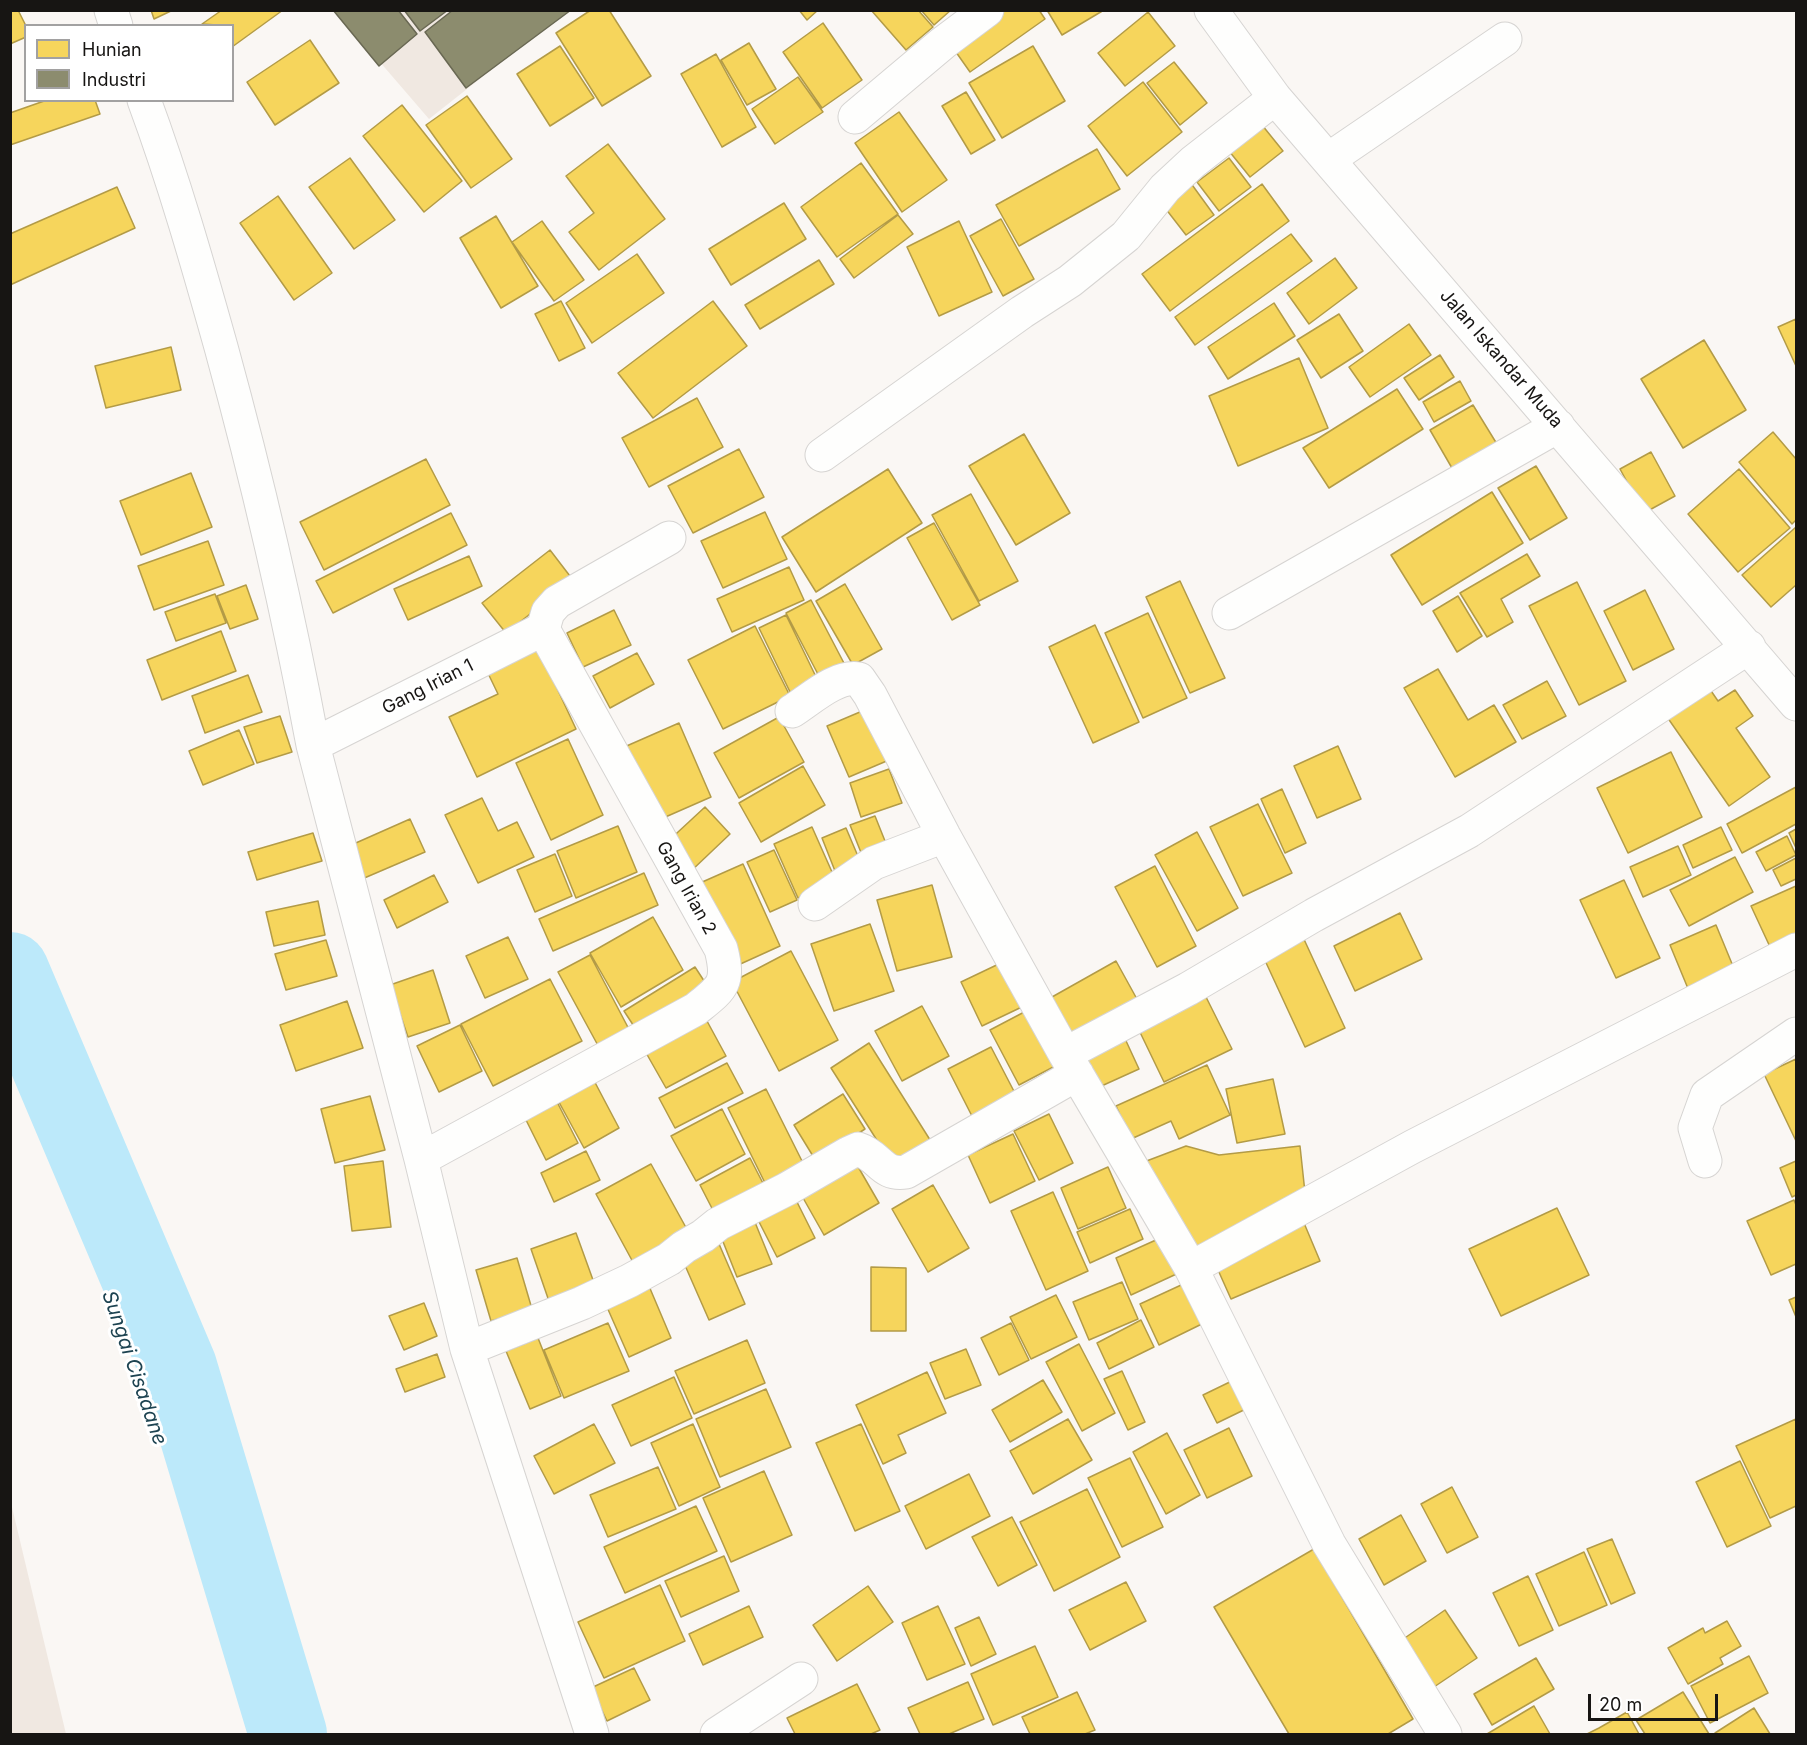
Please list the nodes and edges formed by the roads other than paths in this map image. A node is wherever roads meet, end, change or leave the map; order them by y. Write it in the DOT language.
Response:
graph roads {
  1 [pos="987,10"];
  2 [pos="1223,14"];
  3 [pos="1505,39"];
  4 [pos="1275,98"];
  5 [pos="145,102"];
  6 [pos="855,117"];
  7 [pos="1329,159"];
  8 [pos="1558,426"];
  9 [pos="822,455"];
  10 [pos="669,538"];
  11 [pos="1229,613"];
  12 [pos="543,629"];
  13 [pos="1749,647"];
  14 [pos="1797,704"];
  15 [pos="792,711"];
  16 [pos="313,745"];
  17 [pos="944,836"];
  18 [pos="815,904"];
  19 [pos="1797,950"];
  20 [pos="1797,1034"];
  21 [pos="1071,1064"];
  22 [pos="421,1158"];
  23 [pos="1705,1161"];
  24 [pos="1191,1268"];
  25 [pos="467,1349"];
  26 [pos="801,1680"];
  27 [pos="592,1734"];
  28 [pos="717,1734"];
  29 [pos="1445,1734"];
  1 -- 6 [label="street"];
  2 -- 4 [label="street, Jalan Iskandar Muda"];
  3 -- 7 [label="street"];
  4 -- 7 [label="street, Jalan Iskandar Muda"];
  4 -- 9 [label="street"];
  5 -- 16 [label="street"];
  7 -- 8 [label="street, Jalan Iskandar Muda"];
  8 -- 11 [label="street"];
  8 -- 13 [label="street, Jalan Iskandar Muda"];
  10 -- 12 [label="street"];
  12 -- 16 [label="street, Gang Irian 1"];
  12 -- 22 [label="street, Gang Irian 2"];
  13 -- 14 [label="street, Jalan Iskandar Muda"];
  13 -- 21 [label="street"];
  15 -- 17 [label="street"];
  16 -- 22 [label="street"];
  17 -- 18 [label="street"];
  17 -- 21 [label="street"];
  19 -- 24 [label="street"];
  20 -- 23 [label="street"];
  21 -- 24 [label="street"];
  21 -- 25 [label="street"];
  22 -- 25 [label="street"];
  24 -- 29 [label="street"];
  25 -- 27 [label="street"];
  26 -- 28 [label="street"];
}
